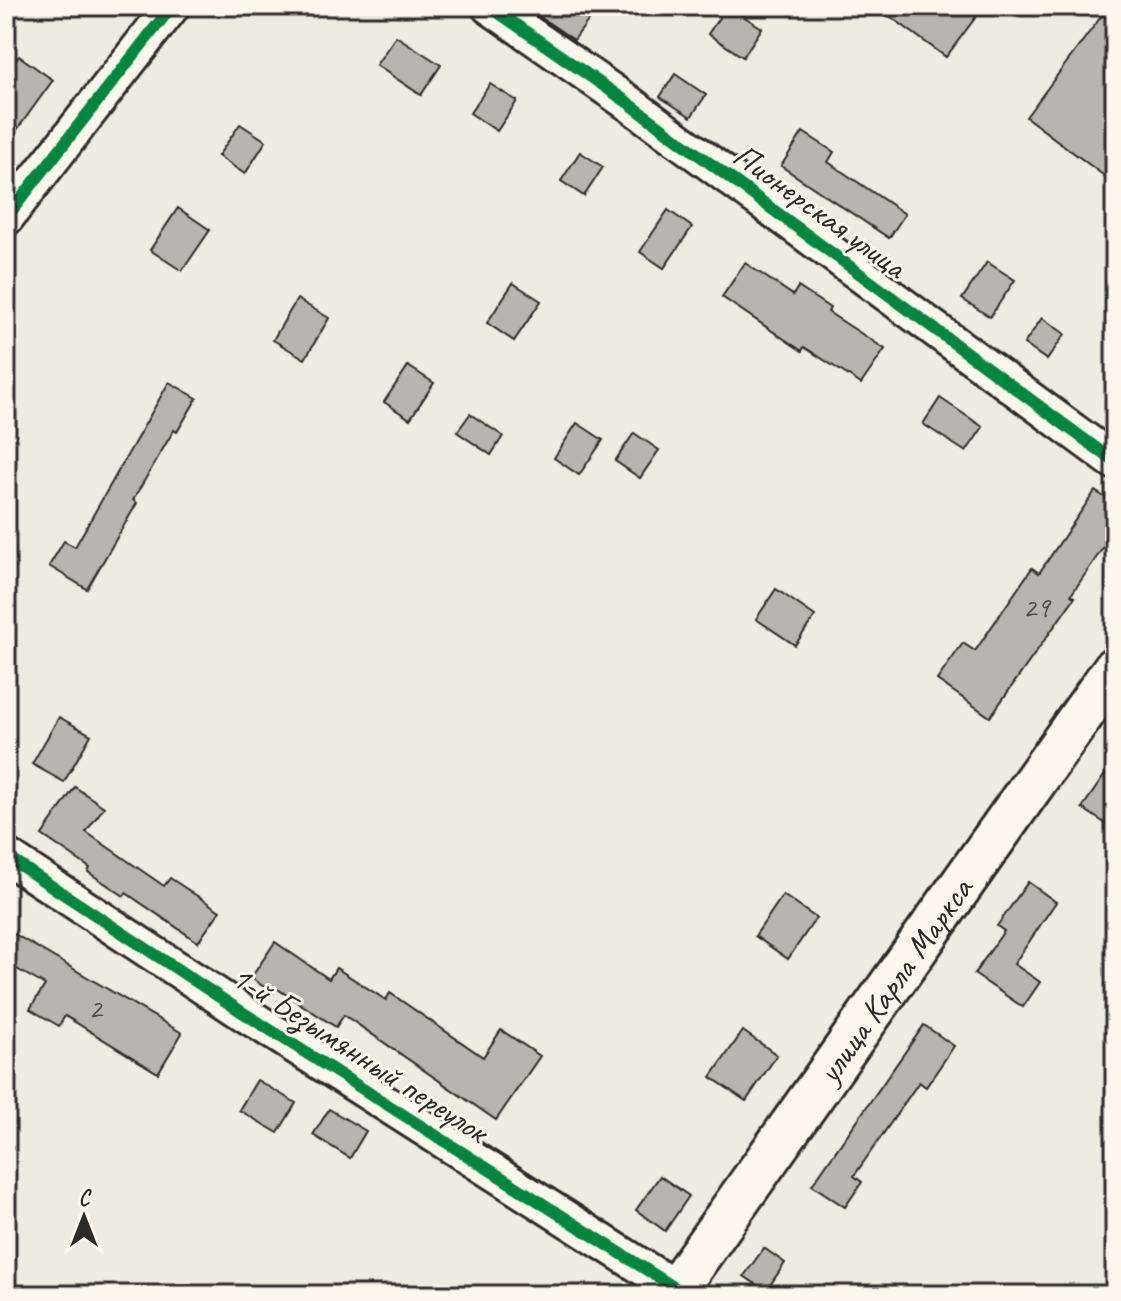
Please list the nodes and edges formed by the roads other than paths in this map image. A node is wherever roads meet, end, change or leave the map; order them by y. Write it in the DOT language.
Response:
graph roads {
  1 [pos="172,6"];
  2 [pos="489,6"];
  3 [pos="6,218"];
  4 [pos="1115,462"];
  5 [pos="1115,668"];
  6 [pos="6,856"];
  7 [pos="679,1293"];
  1 -- 3 [label="street"];
  2 -- 4 [label="street, Пионерская улица"];
  5 -- 7 [label="main road, улица Карла Маркса"];
  6 -- 7 [label="street, 1-й Безымянный переулок"];
}
